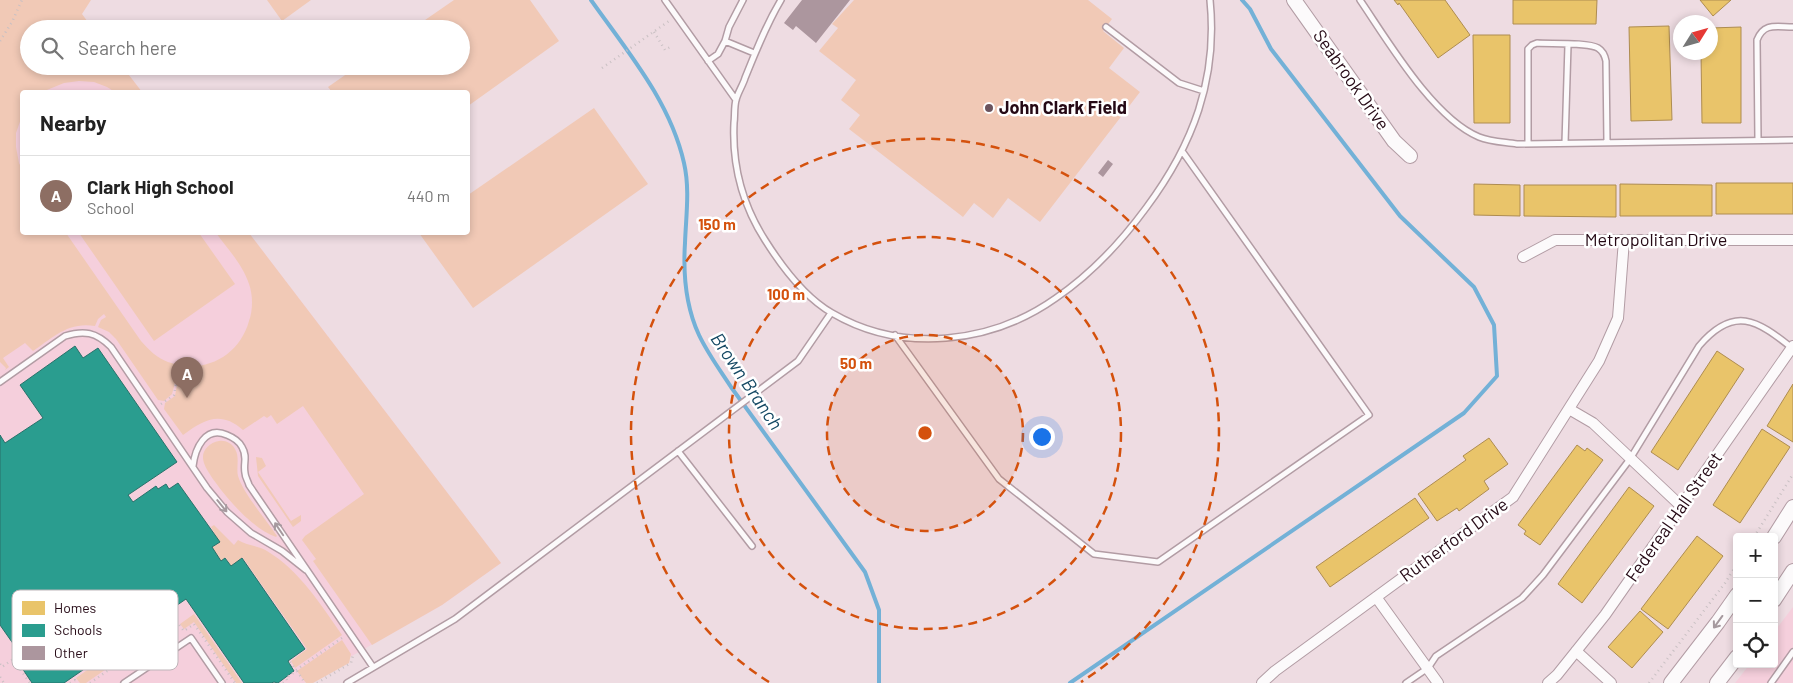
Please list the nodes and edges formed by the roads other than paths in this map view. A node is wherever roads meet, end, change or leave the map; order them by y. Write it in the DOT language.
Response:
graph roads {
  1 [pos="665,0"];
  2 [pos="743,0"];
  3 [pos="781,0"];
  4 [pos="1210,0"];
  5 [pos="1294,0"];
  6 [pos="1360,0"];
  7 [pos="1106,27"];
  8 [pos="1793,27"];
  9 [pos="725,41"];
  10 [pos="1568,44"];
  11 [pos="754,53"];
  12 [pos="708,61"];
  13 [pos="1204,91"];
  14 [pos="736,100"];
  15 [pos="1758,140"];
  16 [pos="1793,140"];
  17 [pos="1606,142"];
  18 [pos="1565,143"];
  19 [pos="1528,144"];
  20 [pos="1182,151"];
  21 [pos="1410,156"];
  22 [pos="1624,240"];
  23 [pos="1793,240"];
  24 [pos="1523,257"];
  25 [pos="832,313"];
  26 [pos="895,336"];
  27 [pos="1792,347"];
  28 [pos="0,382"];
  29 [pos="1569,409"];
  30 [pos="678,451"];
  31 [pos="1630,459"];
  32 [pos="193,467"];
  33 [pos="1682,506"];
  34 [pos="1793,507"];
  35 [pos="1777,533"];
  36 [pos="752,546"];
  37 [pos="306,570"];
  38 [pos="1793,571"];
  39 [pos="1778,594"];
  40 [pos="1376,597"];
  41 [pos="1733,601"];
  42 [pos="178,647"];
  43 [pos="1576,651"];
  44 [pos="1793,652"];
  45 [pos="1733,662"];
  46 [pos="373,667"];
  47 [pos="1428,668"];
  48 [pos="143,670"];
  49 [pos="124,683"];
  50 [pos="222,683"];
  51 [pos="347,683"];
  52 [pos="1262,683"];
  53 [pos="1406,683"];
  54 [pos="1438,683"];
  55 [pos="1548,683"];
  56 [pos="1611,683"];
  57 [pos="1671,683"];
  58 [pos="1717,683"];
  59 [pos="1771,683"];
  1 -- 12 [label="lane"];
  2 -- 9 [label="lane"];
  3 -- 11 [label="lane"];
  4 -- 13 [label="lane"];
  5 -- 21 [label="street, Seabrook Drive"];
  6 -- 19 [label="lane"];
  7 -- 13 [label="lane"];
  8 -- 15 [label="lane"];
  9 -- 11 [label="lane"];
  9 -- 12 [label="lane"];
  10 -- 17 [label="lane"];
  10 -- 18 [label="lane"];
  10 -- 19 [label="lane"];
  11 -- 14 [label="lane"];
  12 -- 14 [label="lane"];
  13 -- 20 [label="lane"];
  14 -- 25 [label="lane"];
  15 -- 16 [label="lane"];
  15 -- 17 [label="lane"];
  17 -- 18 [label="lane"];
  18 -- 19 [label="lane"];
  20 -- 26 [label="lane"];
  20 -- 26 [label="lane"];
  22 -- 23 [label="street, Metropolitan Drive"];
  22 -- 24 [label="street, Metropolitan Drive"];
  22 -- 29 [label="street, Rutherford Drive"];
  25 -- 26 [label="lane"];
  25 -- 30 [label="lane"];
  27 -- 31 [label="lane"];
  27 -- 33 [label="street, Federeal Hall Street"];
  28 -- 32 [label="lane"];
  29 -- 31 [label="street"];
  29 -- 40 [label="street, Rutherford Drive"];
  30 -- 36 [label="lane"];
  30 -- 46 [label="lane"];
  31 -- 33 [label="street"];
  31 -- 47 [label="lane"];
  32 -- 37 [label="lane, one-way"];
  37 -- 32 [label="lane, one-way"];
  33 -- 43 [label="street, Federeal Hall Street"];
  34 -- 35 [label="street"];
  37 -- 46 [label="lane"];
  38 -- 39 [label="street"];
  40 -- 47 [label="street"];
  40 -- 52 [label="street, Rutherford Drive"];
  41 -- 57 [label="street, one-way"];
  42 -- 50 [label="lane"];
  43 -- 55 [label="street, Federeal Hall Street"];
  43 -- 56 [label="street"];
  44 -- 59 [label="lane"];
  45 -- 58 [label="street"];
  46 -- 51 [label="lane"];
  47 -- 53 [label="lane"];
  47 -- 54 [label="street"];
  48 -- 49 [label="lane"];
}
